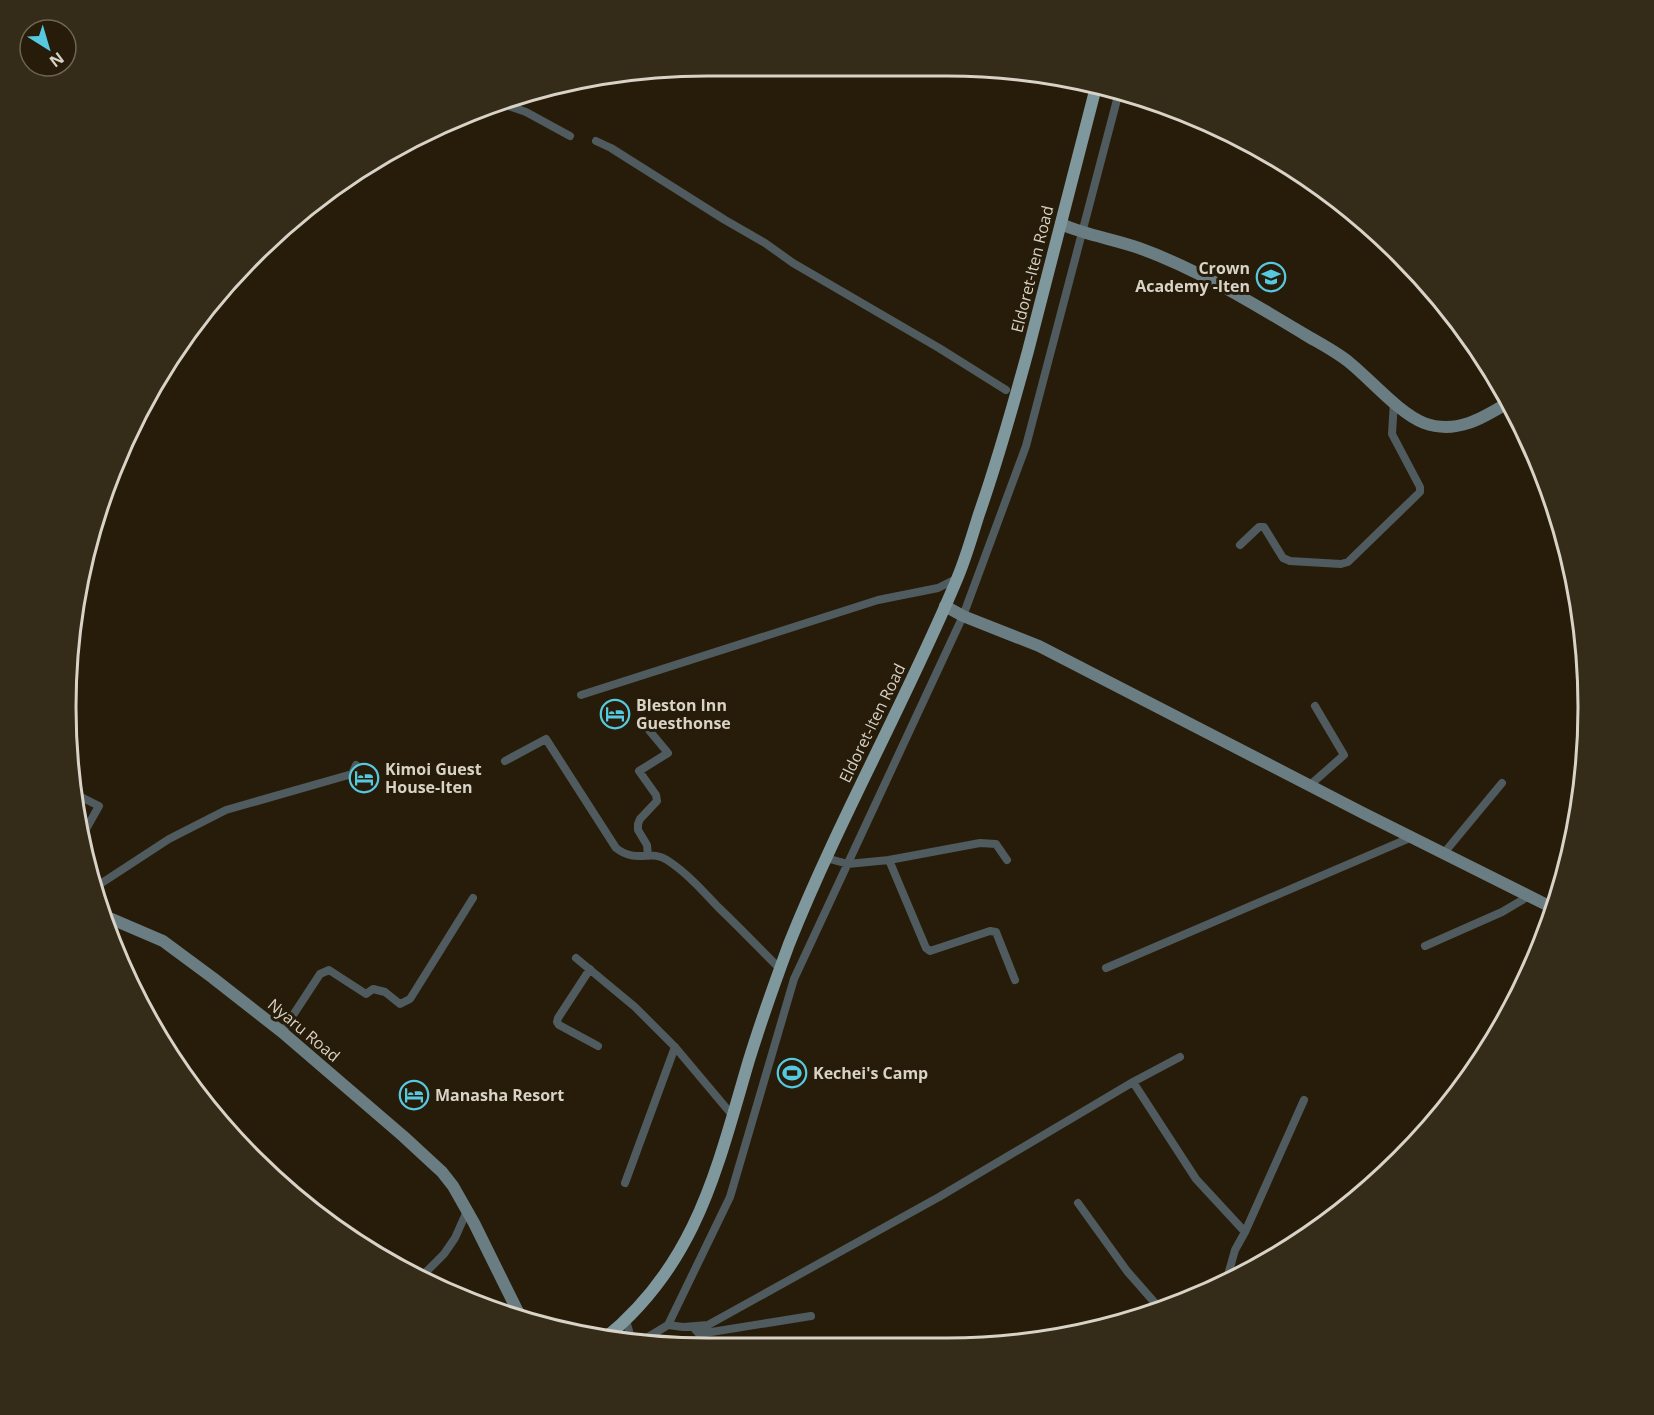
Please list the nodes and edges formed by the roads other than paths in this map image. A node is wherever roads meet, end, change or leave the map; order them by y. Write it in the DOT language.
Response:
graph roads {
  1 [pos="1094,94"];
  2 [pos="1117,100"];
  3 [pos="513,108"];
  4 [pos="570,136"];
  5 [pos="596,141"];
  6 [pos="1061,224"];
  7 [pos="1081,233"];
  8 [pos="1006,390"];
  9 [pos="1394,401"];
  10 [pos="1501,407"];
  11 [pos="1240,545"];
  12 [pos="958,578"];
  13 [pos="945,606"];
  14 [pos="963,616"];
  15 [pos="582,695"];
  16 [pos="1315,706"];
  17 [pos="648,729"];
  18 [pos="505,761"];
  19 [pos="356,765"];
  20 [pos="1502,783"];
  21 [pos="1310,785"];
  22 [pos="83,798"];
  23 [pos="88,825"];
  24 [pos="1412,837"];
  25 [pos="1444,853"];
  26 [pos="648,856"];
  27 [pos="826,858"];
  28 [pos="889,860"];
  29 [pos="1007,860"];
  30 [pos="848,864"];
  31 [pos="102,883"];
  32 [pos="1529,896"];
  33 [pos="473,898"];
  34 [pos="1546,904"];
  35 [pos="114,920"];
  36 [pos="1425,946"];
  37 [pos="576,958"];
  38 [pos="1106,968"];
  39 [pos="590,969"];
  40 [pos="780,969"];
  41 [pos="1015,980"];
  42 [pos="282,1032"];
  43 [pos="598,1046"];
  44 [pos="675,1047"];
  45 [pos="1180,1057"];
  46 [pos="1133,1083"];
  47 [pos="1305,1100"];
  48 [pos="733,1116"];
  49 [pos="625,1183"];
  50 [pos="1078,1203"];
  51 [pos="464,1207"];
  52 [pos="1245,1232"];
  53 [pos="1229,1271"];
  54 [pos="426,1272"];
  55 [pos="1155,1303"];
  56 [pos="516,1309"];
  57 [pos="811,1316"];
  58 [pos="626,1320"];
  59 [pos="668,1325"];
  60 [pos="693,1327"];
  61 [pos="613,1331"];
  62 [pos="630,1333"];
  63 [pos="651,1336"];
  1 -- 6 [label="main road, Eldoret-Iten Road"];
  2 -- 7 [label="street"];
  3 -- 4 [label="street"];
  5 -- 8 [label="street"];
  6 -- 7 [label="street"];
  6 -- 12 [label="main road, Eldoret-Iten Road"];
  7 -- 9 [label="street"];
  7 -- 14 [label="street"];
  9 -- 10 [label="street"];
  9 -- 11 [label="street"];
  12 -- 13 [label="main road, Eldoret-Iten Road"];
  12 -- 15 [label="street"];
  13 -- 14 [label="street"];
  13 -- 27 [label="main road, Eldoret-Iten Road"];
  14 -- 21 [label="street"];
  14 -- 30 [label="street"];
  16 -- 21 [label="street"];
  17 -- 26 [label="street"];
  18 -- 26 [label="street"];
  19 -- 31 [label="street"];
  20 -- 25 [label="street"];
  21 -- 24 [label="street"];
  22 -- 23 [label="street"];
  24 -- 25 [label="street"];
  24 -- 38 [label="street"];
  25 -- 32 [label="street"];
  26 -- 40 [label="street"];
  27 -- 30 [label="street"];
  27 -- 40 [label="main road, Eldoret-Iten Road"];
  28 -- 29 [label="street"];
  28 -- 30 [label="street"];
  28 -- 41 [label="street"];
  30 -- 59 [label="street"];
  32 -- 34 [label="street"];
  32 -- 36 [label="street"];
  33 -- 42 [label="street"];
  35 -- 42 [label="street, Nyaru Road"];
  37 -- 39 [label="street"];
  39 -- 43 [label="street"];
  39 -- 44 [label="street"];
  40 -- 48 [label="main road, Eldoret-Iten Road"];
  42 -- 51 [label="street, Nyaru Road"];
  44 -- 48 [label="street"];
  44 -- 49 [label="street"];
  45 -- 46 [label="street"];
  46 -- 52 [label="street"];
  46 -- 60 [label="street"];
  47 -- 52 [label="street"];
  48 -- 58 [label="main road, Eldoret-Iten Road"];
  50 -- 55 [label="street"];
  51 -- 54 [label="street"];
  51 -- 56 [label="street, Nyaru Road"];
  52 -- 53 [label="street"];
  57 -- 60 [label="street"];
  58 -- 61 [label="main road, Eldoret-Iten Road"];
  58 -- 62 [label="street"];
  59 -- 60 [label="street"];
  59 -- 63 [label="street"];
}
